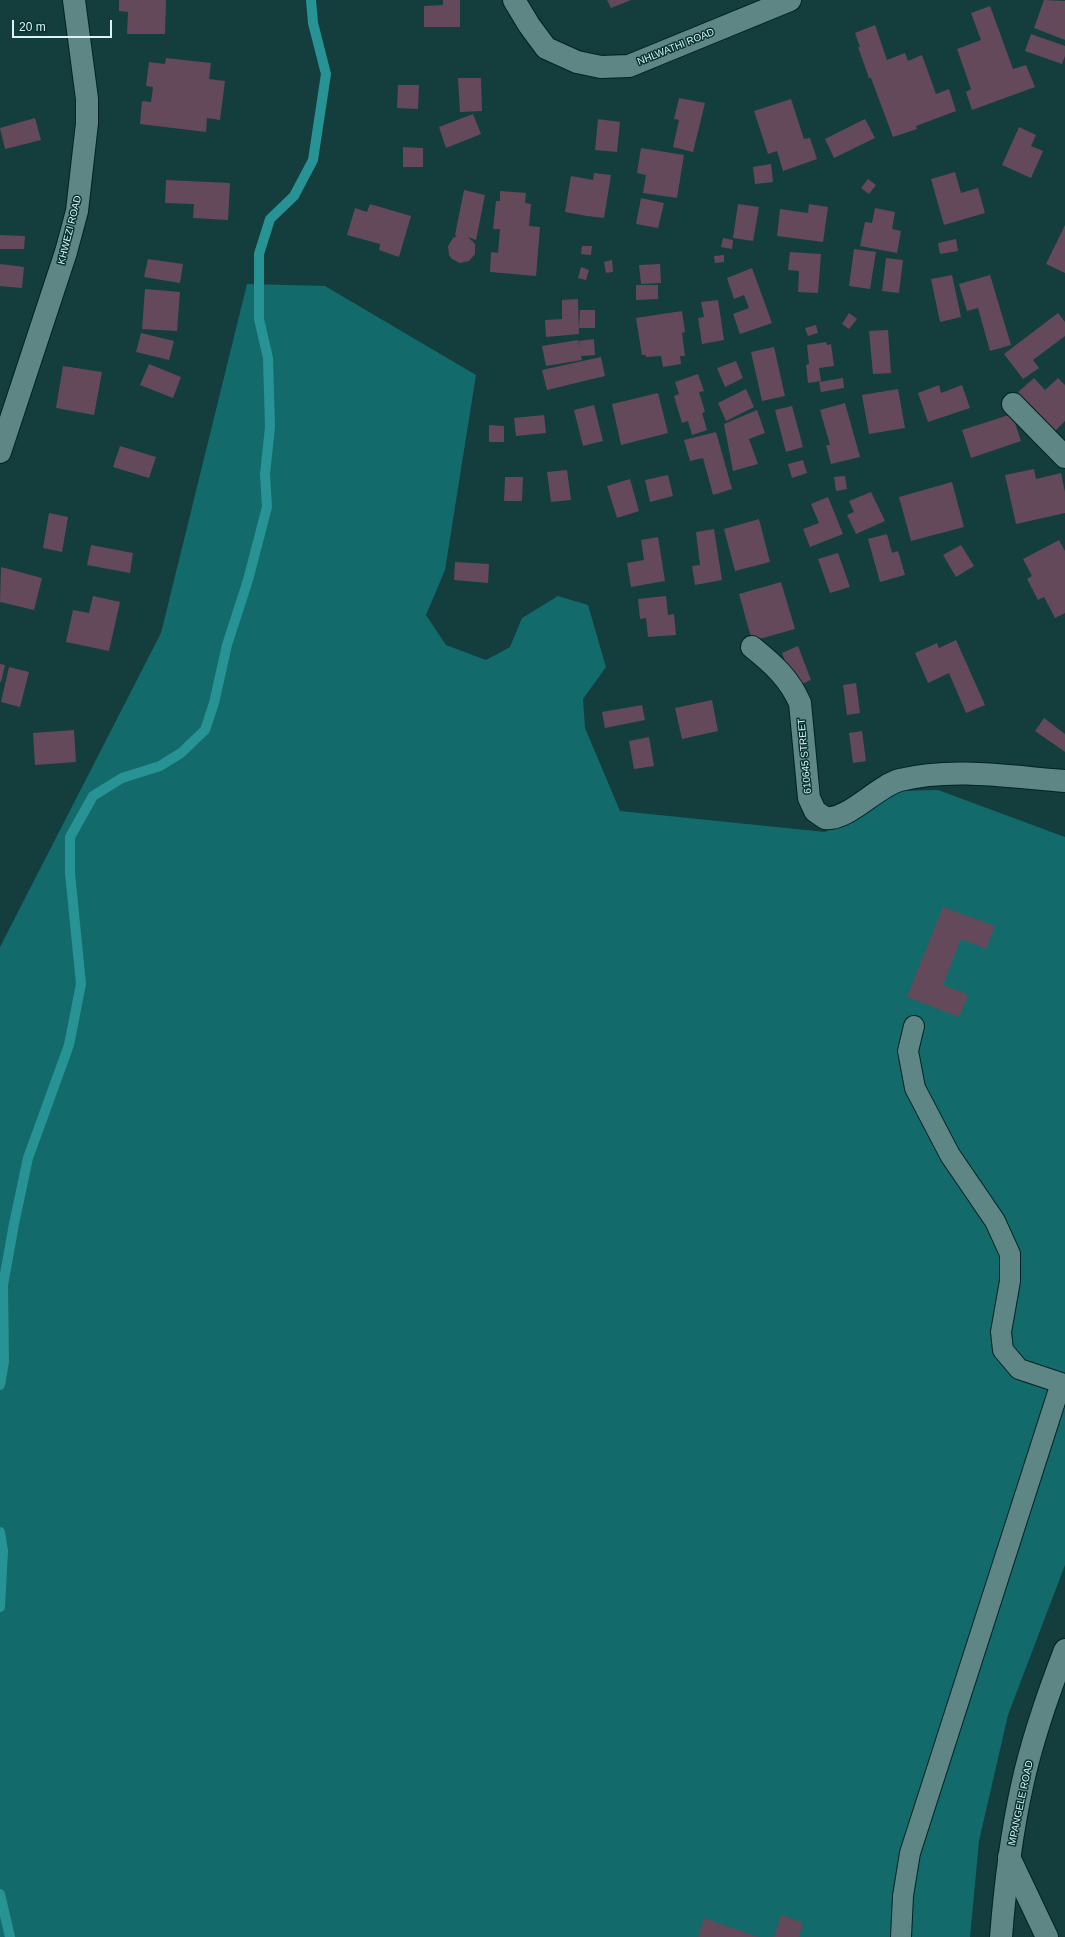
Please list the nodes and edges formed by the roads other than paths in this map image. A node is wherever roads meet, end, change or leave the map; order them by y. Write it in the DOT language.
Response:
graph roads {
  1 [pos="74,0"];
  2 [pos="514,0"];
  3 [pos="790,0"];
  4 [pos="1013,404"];
  5 [pos="0,452"];
  6 [pos="1065,458"];
  7 [pos="752,647"];
  8 [pos="1065,781"];
  9 [pos="914,1026"];
  10 [pos="1063,1384"];
  11 [pos="1065,1650"];
  12 [pos="1009,1857"];
  13 [pos="901,1937"];
  14 [pos="1000,1937"];
  15 [pos="1047,1937"];
  1 -- 5 [label="street, KHWEZI ROAD"];
  2 -- 3 [label="street, NHLWATHI ROAD"];
  4 -- 6 [label="street"];
  7 -- 8 [label="street, 610645 STREET"];
  9 -- 10 [label="lane"];
  10 -- 13 [label="lane"];
  11 -- 12 [label="street, MPANGELE ROAD"];
  12 -- 14 [label="street, MPANGELE ROAD"];
  12 -- 15 [label="street"];
}
